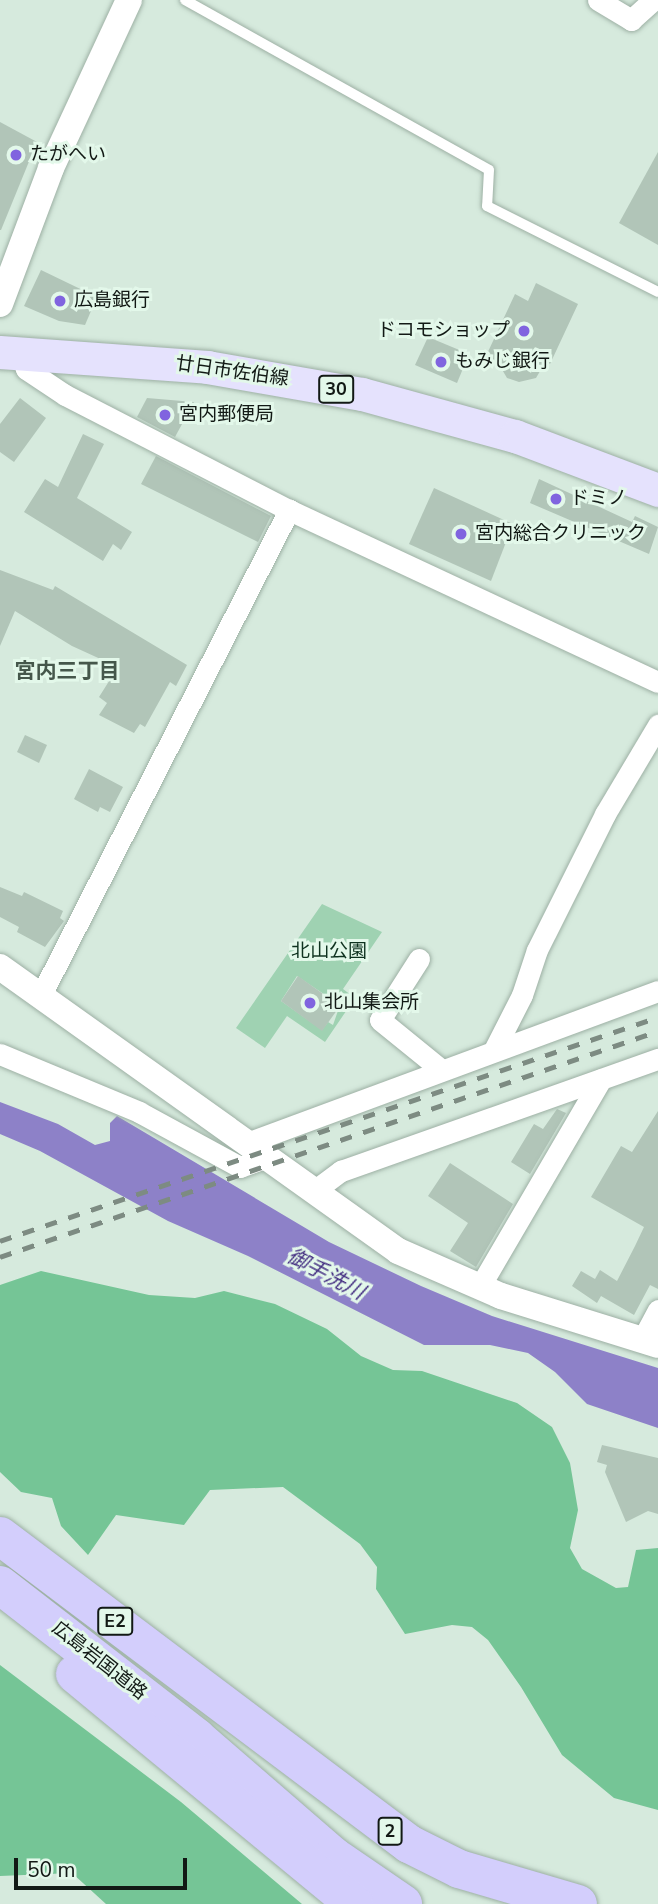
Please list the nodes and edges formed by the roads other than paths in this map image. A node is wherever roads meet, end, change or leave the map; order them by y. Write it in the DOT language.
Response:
graph roads {
  1 [pos="129,0"];
  2 [pos="185,0"];
  3 [pos="598,0"];
  4 [pos="653,0"];
  5 [pos="658,292"];
  6 [pos="0,304"];
  7 [pos="10,353"];
  8 [pos="658,490"];
  9 [pos="289,510"];
  10 [pos="658,682"];
  11 [pos="658,725"];
  12 [pos="419,959"];
  13 [pos="0,967"];
  14 [pos="658,991"];
  15 [pos="41,995"];
  16 [pos="495,1048"];
  17 [pos="0,1054"];
  18 [pos="658,1059"];
  19 [pos="439,1068"];
  20 [pos="601,1079"];
  21 [pos="258,1150"];
  22 [pos="314,1191"];
  23 [pos="479,1288"];
  24 [pos="658,1310"];
  25 [pos="650,1342"];
  26 [pos="0,1536"];
  27 [pos="0,1585"];
  28 [pos="0,1594"];
  29 [pos="230,1707"];
  30 [pos="333,1856"];
  31 [pos="354,1904"];
  32 [pos="367,1904"];
  33 [pos="403,1904"];
  34 [pos="578,1904"];
  1 -- 6 [label="street"];
  2 -- 5 [label="lane"];
  3 -- 4 [label="street"];
  7 -- 8 [label="main road, 廿日市佐伯線 / 30"];
  7 -- 9 [label="street"];
  9 -- 10 [label="street"];
  9 -- 15 [label="street"];
  11 -- 16 [label="street"];
  12 -- 19 [label="street"];
  13 -- 15 [label="street"];
  14 -- 16 [label="street"];
  15 -- 21 [label="street"];
  16 -- 19 [label="street"];
  17 -- 21 [label="street"];
  18 -- 20 [label="street"];
  19 -- 21 [label="street"];
  20 -- 22 [label="street"];
  20 -- 23 [label="street"];
  21 -- 22 [label="street"];
  22 -- 23 [label="street"];
  23 -- 25 [label="street"];
  24 -- 25 [label="street"];
  26 -- 29 [label="highway, 広島岩国道路 / E2"];
  27 -- 30 [label="highway, 広島岩国道路 / E2"];
  28 -- 31 [label="highway"];
  29 -- 34 [label="highway, 2"];
  30 -- 32 [label="highway"];
  30 -- 33 [label="highway"];
}
